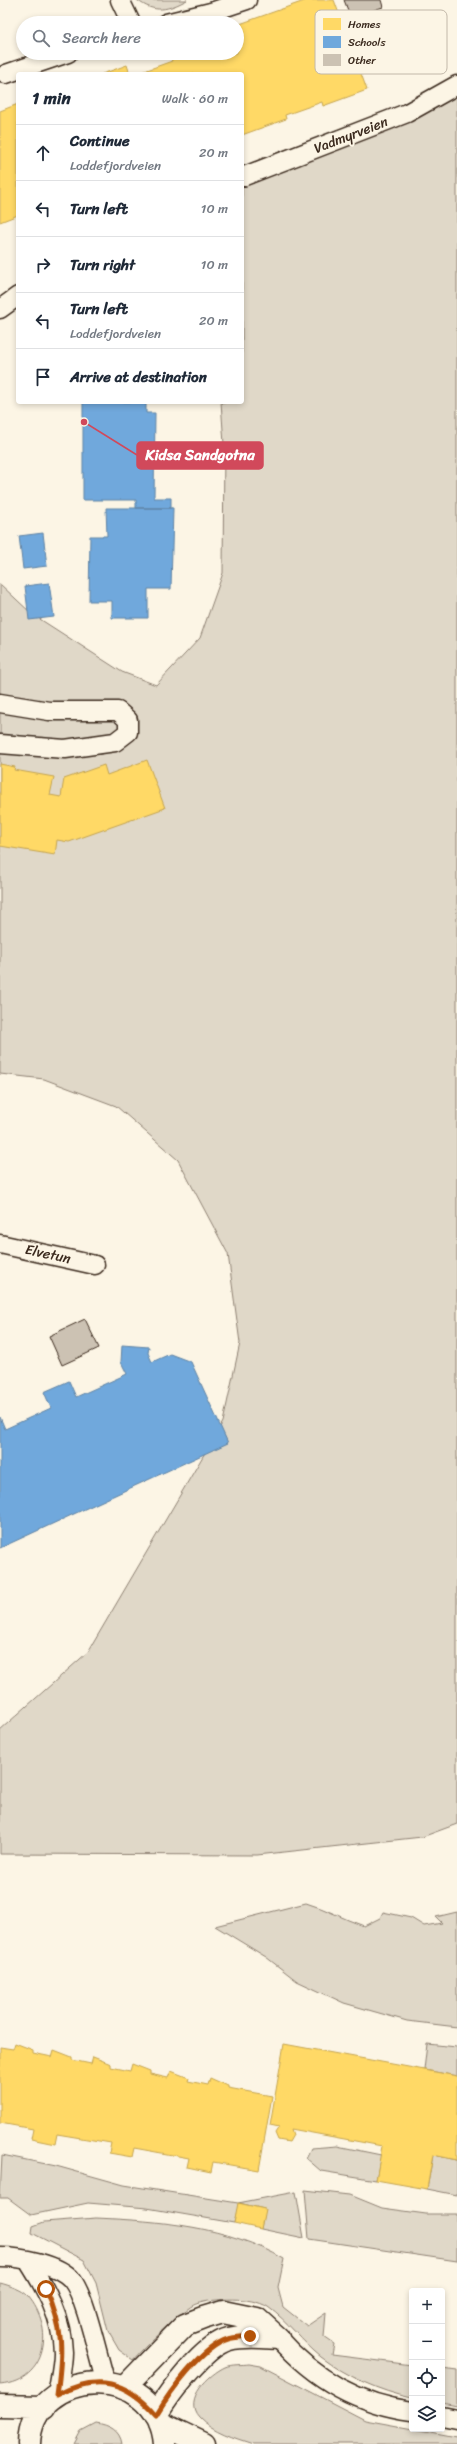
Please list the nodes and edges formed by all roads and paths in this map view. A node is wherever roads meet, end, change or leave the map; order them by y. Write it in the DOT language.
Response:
graph roads {
  1 [pos="120,0"];
  2 [pos="247,0"];
  3 [pos="128,16"];
  4 [pos="195,16"];
  5 [pos="47,60"];
  6 [pos="6,74"];
  7 [pos="457,85"];
  8 [pos="244,176"];
  9 [pos="16,297"];
  10 [pos="0,309"];
  11 [pos="0,703"];
  12 [pos="0,744"];
  13 [pos="0,1244"];
  14 [pos="95,1265"];
  15 [pos="0,2256"];
  16 [pos="28,2261"];
  17 [pos="278,2338"];
  18 [pos="115,2385"];
  19 [pos="50,2401"];
  20 [pos="0,2406"];
  21 [pos="409,2411"];
  22 [pos="445,2417"];
  23 [pos="158,2419"];
  24 [pos="457,2419"];
  25 [pos="29,2444"];
  26 [pos="165,2444"];
  27 [pos="204,2444"];
  1 -- 3 [label="lane"];
  2 -- 4 [label="lane"];
  5 -- 6 [label="lane"];
  7 -- 8 [label="lane, Vadmyrveien"];
  9 -- 10 [label="lane"];
  11 -- 12 [label="lane"];
  13 -- 14 [label="lane, Elvetun"];
  15 -- 16 [label="lane"];
  16 -- 18 [label="lane"];
  16 -- 19 [label="lane"];
  17 -- 18 [label="street"];
  17 -- 21 [label="lane"];
  17 -- 23 [label="street"];
  18 -- 19 [label="street"];
  18 -- 23 [label="street"];
  19 -- 20 [label="street"];
  19 -- 25 [label="street"];
  22 -- 24 [label="lane"];
  23 -- 26 [label="street"];
  23 -- 27 [label="street"];
}
